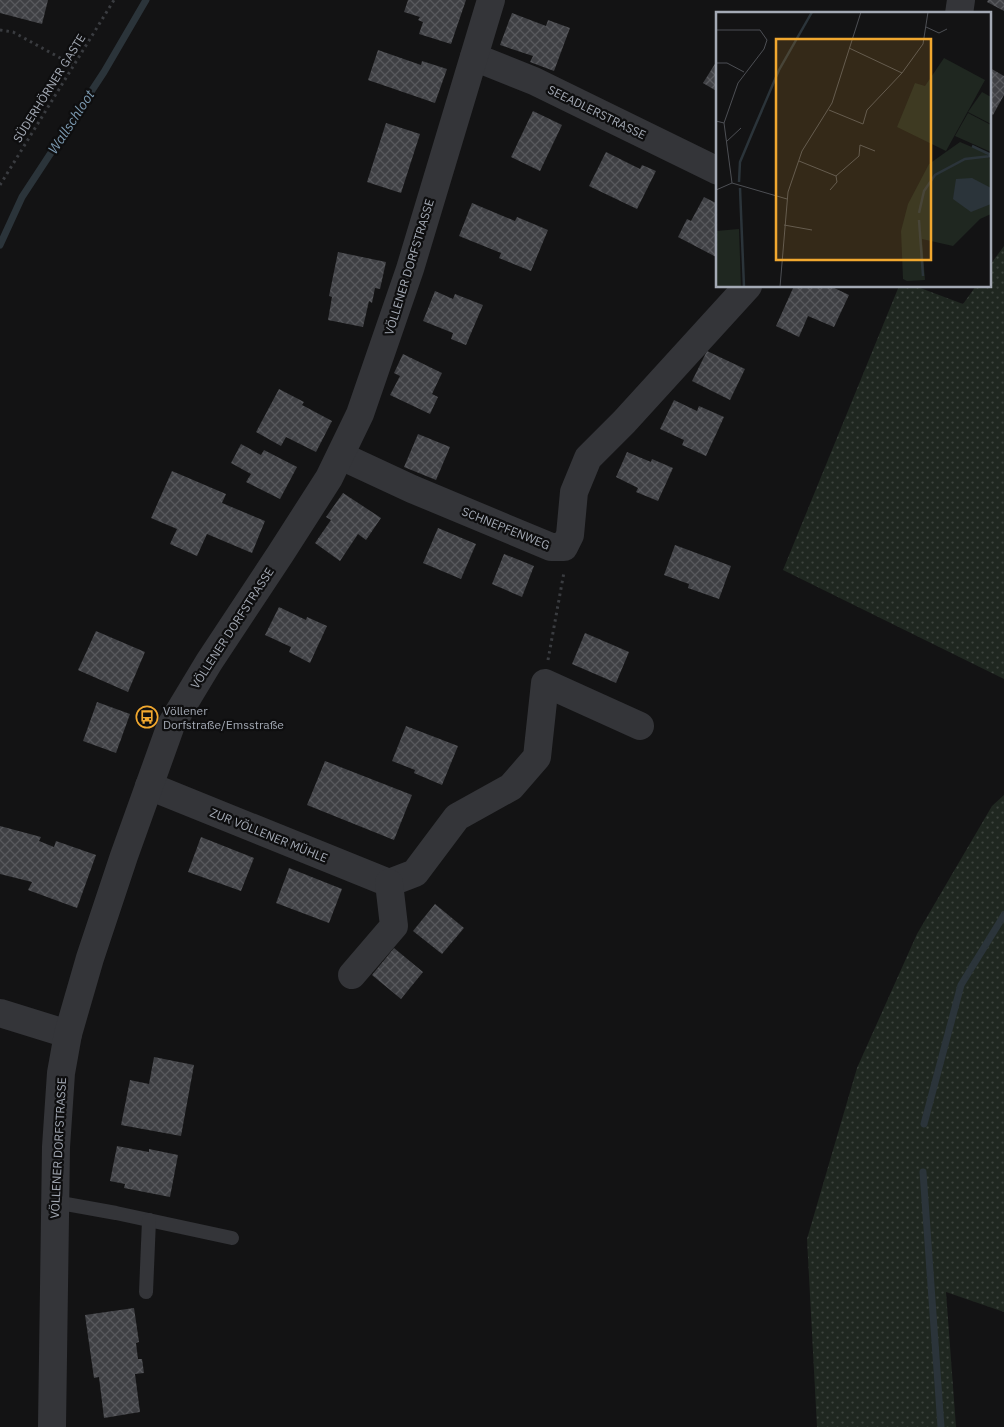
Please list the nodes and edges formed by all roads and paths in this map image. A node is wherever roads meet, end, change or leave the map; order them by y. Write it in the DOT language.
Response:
graph roads {
  1 [pos="114,0"];
  2 [pos="491,0"];
  3 [pos="0,30"];
  4 [pos="474,57"];
  5 [pos="74,65"];
  6 [pos="716,170"];
  7 [pos="0,185"];
  8 [pos="746,288"];
  9 [pos="341,456"];
  10 [pos="564,547"];
  11 [pos="545,683"];
  12 [pos="640,726"];
  13 [pos="149,786"];
  14 [pos="390,883"];
  15 [pos="352,975"];
  16 [pos="0,1013"];
  17 [pos="68,1034"];
  18 [pos="55,1202"];
  19 [pos="149,1220"];
  20 [pos="232,1238"];
  21 [pos="146,1292"];
  22 [pos="52,1427"];
  1 -- 5 [label="path, SÜDERHÖRNER GASTE"];
  2 -- 4 [label="street, VÖLLENER DORFSTRASSE"];
  3 -- 5 [label="path"];
  4 -- 6 [label="street, SEEADLERSTRASSE"];
  4 -- 9 [label="street, VÖLLENER DORFSTRASSE"];
  5 -- 7 [label="path, SÜDERHÖRNER GASTE"];
  8 -- 10 [label="street, SCHNEPFENWEG"];
  9 -- 10 [label="street, SCHNEPFENWEG"];
  9 -- 13 [label="street, VÖLLENER DORFSTRASSE"];
  10 -- 11 [label="path"];
  11 -- 12 [label="street"];
  11 -- 14 [label="street"];
  13 -- 14 [label="street, ZUR VÖLLENER MÜHLE"];
  13 -- 17 [label="street, VÖLLENER DORFSTRASSE"];
  14 -- 15 [label="street"];
  16 -- 17 [label="street"];
  17 -- 18 [label="street, VÖLLENER DORFSTRASSE"];
  18 -- 19 [label="lane"];
  18 -- 22 [label="street, VÖLLENER DORFSTRASSE"];
  19 -- 20 [label="lane"];
  19 -- 21 [label="lane"];
}
